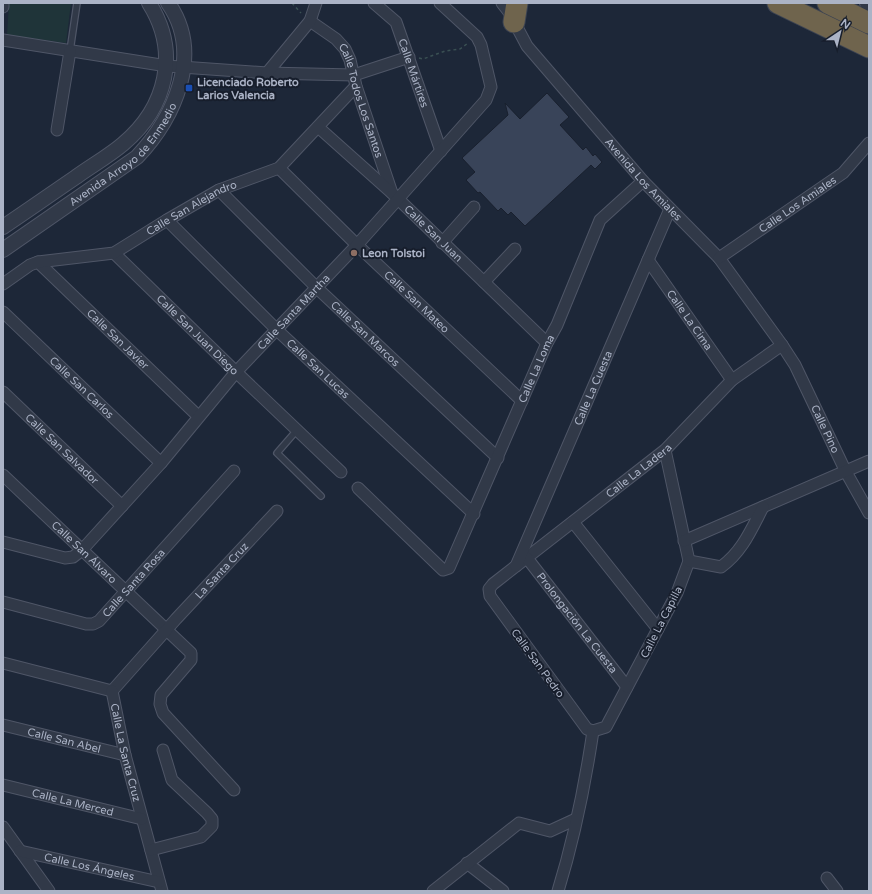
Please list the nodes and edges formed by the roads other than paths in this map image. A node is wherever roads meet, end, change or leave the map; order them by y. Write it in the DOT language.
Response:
graph roads {
  1 [pos="3,3"];
  2 [pos="78,3"];
  3 [pos="149,3"];
  4 [pos="168,3"];
  5 [pos="316,3"];
  6 [pos="374,3"];
  7 [pos="440,3"];
  8 [pos="502,3"];
  9 [pos="778,3"];
  10 [pos="828,3"];
  11 [pos="3,7"];
  12 [pos="512,10"];
  13 [pos="310,21"];
  14 [pos="869,23"];
  15 [pos="3,40"];
  16 [pos="869,48"];
  17 [pos="70,51"];
  18 [pos="410,57"];
  19 [pos="167,66"];
  20 [pos="183,68"];
  21 [pos="267,73"];
  22 [pos="355,80"];
  23 [pos="318,127"];
  24 [pos="57,130"];
  25 [pos="869,143"];
  26 [pos="441,151"];
  27 [pos="279,168"];
  28 [pos="643,180"];
  29 [pos="219,190"];
  30 [pos="396,197"];
  31 [pos="474,207"];
  32 [pos="670,209"];
  33 [pos="167,220"];
  34 [pos="3,227"];
  35 [pos="442,242"];
  36 [pos="358,245"];
  37 [pos="516,249"];
  38 [pos="3,250"];
  39 [pos="114,253"];
  40 [pos="719,258"];
  41 [pos="648,260"];
  42 [pos="38,262"];
  43 [pos="484,282"];
  44 [pos="3,284"];
  45 [pos="317,288"];
  46 [pos="3,312"];
  47 [pos="277,330"];
  48 [pos="547,343"];
  49 [pos="782,345"];
  50 [pos="236,372"];
  51 [pos="732,380"];
  52 [pos="3,392"];
  53 [pos="522,401"];
  54 [pos="198,416"];
  55 [pos="298,430"];
  56 [pos="665,450"];
  57 [pos="498,458"];
  58 [pos="869,461"];
  59 [pos="161,463"];
  60 [pos="234,470"];
  61 [pos="341,472"];
  62 [pos="846,472"];
  63 [pos="3,474"];
  64 [pos="358,488"];
  65 [pos="320,496"];
  66 [pos="122,506"];
  67 [pos="763,507"];
  68 [pos="277,511"];
  69 [pos="869,513"];
  70 [pos="474,514"];
  71 [pos="573,522"];
  72 [pos="684,541"];
  73 [pos="3,542"];
  74 [pos="82,550"];
  75 [pos="527,558"];
  76 [pos="689,561"];
  77 [pos="516,567"];
  78 [pos="489,590"];
  79 [pos="125,591"];
  80 [pos="3,602"];
  81 [pos="658,629"];
  82 [pos="166,630"];
  83 [pos="3,663"];
  84 [pos="627,687"];
  85 [pos="112,691"];
  86 [pos="3,725"];
  87 [pos="593,731"];
  88 [pos="163,750"];
  89 [pos="125,755"];
  90 [pos="3,785"];
  91 [pos="234,790"];
  92 [pos="142,819"];
  93 [pos="576,819"];
  94 [pos="3,828"];
  95 [pos="151,850"];
  96 [pos="20,851"];
  97 [pos="467,864"];
  98 [pos="827,878"];
  99 [pos="160,887"];
  100 [pos="49,891"];
  101 [pos="433,891"];
  102 [pos="503,891"];
  103 [pos="558,891"];
  104 [pos="837,891"];
  1 -- 11 [label="street"];
  2 -- 17 [label="lane"];
  3 -- 19 [label="street, Avenida Arroyo de Enmedio"];
  4 -- 20 [label="street, Avenida Arroyo de Enmedio"];
  5 -- 13 [label="street"];
  6 -- 18 [label="street, Calle Mártires"];
  7 -- 26 [label="street, Calle Santa Martha"];
  8 -- 12 [label="street, Avenida Los Amiales"];
  9 -- 16 [label="highway"];
  10 -- 14 [label="highway"];
  12 -- 28 [label="street, Avenida Los Amiales"];
  13 -- 21 [label="street"];
  13 -- 22 [label="street, Calle Todos Los Santos"];
  15 -- 17 [label="street"];
  17 -- 19 [label="street"];
  17 -- 24 [label="street"];
  18 -- 22 [label="street"];
  18 -- 26 [label="street, Calle Mártires"];
  19 -- 20 [label="street"];
  19 -- 34 [label="street, Avenida Arroyo de Enmedio"];
  20 -- 21 [label="street"];
  20 -- 38 [label="street, Avenida Arroyo de Enmedio"];
  21 -- 22 [label="street"];
  22 -- 23 [label="street, Calle San Alejandro"];
  22 -- 30 [label="street, Calle Todos Los Santos"];
  23 -- 27 [label="street, Calle San Alejandro"];
  23 -- 30 [label="street, Calle San Juan"];
  25 -- 40 [label="street, Calle Los Amiales"];
  26 -- 30 [label="street, Calle Santa Martha"];
  27 -- 29 [label="street, Calle San Alejandro"];
  27 -- 36 [label="street, Calle San Mateo"];
  28 -- 32 [label="street, Avenida Los Amiales"];
  28 -- 48 [label="street, Calle La Loma"];
  29 -- 33 [label="street, Calle San Alejandro"];
  29 -- 45 [label="street, Calle San Marcos"];
  30 -- 35 [label="street, Calle San Juan"];
  30 -- 36 [label="street, Calle Santa Martha"];
  31 -- 35 [label="street"];
  32 -- 40 [label="street, Avenida Los Amiales"];
  32 -- 41 [label="street, Calle La Cuesta"];
  33 -- 39 [label="street, Calle San Alejandro"];
  33 -- 47 [label="street, Calle San Lucas"];
  35 -- 43 [label="street, Calle San Juan"];
  36 -- 45 [label="street, Calle Santa Martha"];
  36 -- 53 [label="street, Calle San Mateo"];
  37 -- 43 [label="street"];
  39 -- 42 [label="street, Calle San Alejandro"];
  39 -- 50 [label="street, Calle San Juan Diego"];
  40 -- 49 [label="street, Avenida Los Amiales"];
  41 -- 51 [label="street, Calle La Cima"];
  41 -- 77 [label="street, Calle La Cuesta"];
  42 -- 44 [label="street, Calle San Alejandro"];
  42 -- 54 [label="street, Calle San Javier"];
  43 -- 48 [label="street, Calle San Juan"];
  45 -- 47 [label="street, Calle Santa Martha"];
  45 -- 57 [label="street, Calle San Marcos"];
  46 -- 59 [label="street, Calle San Carlos"];
  47 -- 50 [label="street, Calle Santa Martha"];
  47 -- 70 [label="street, Calle San Lucas"];
  48 -- 53 [label="street, Calle La Loma"];
  49 -- 51 [label="street, Calle La Ladera"];
  49 -- 62 [label="street, Calle Pino"];
  50 -- 54 [label="street, Calle Santa Martha"];
  50 -- 55 [label="street, Calle San Juan Diego"];
  51 -- 56 [label="street, Calle La Ladera"];
  52 -- 66 [label="street, Calle San Salvador"];
  53 -- 57 [label="street, Calle La Loma"];
  54 -- 59 [label="street, Calle Santa Martha"];
  55 -- 61 [label="street, Calle San Juan Diego"];
  55 -- 65 [label="lane"];
  56 -- 71 [label="street, Calle La Ladera"];
  56 -- 72 [label="street"];
  57 -- 70 [label="street, Calle La Loma"];
  58 -- 62 [label="street"];
  59 -- 66 [label="street, Calle Santa Martha"];
  60 -- 79 [label="street, Calle Santa Rosa"];
  62 -- 67 [label="street"];
  62 -- 69 [label="street, Calle Pino"];
  63 -- 74 [label="street, Calle San Álvaro"];
  64 -- 70 [label="street, Calle La Loma"];
  66 -- 74 [label="street, Calle Santa Martha"];
  67 -- 72 [label="street"];
  67 -- 76 [label="street"];
  68 -- 82 [label="street, La Santa Cruz"];
  71 -- 75 [label="street, Calle La Ladera"];
  71 -- 81 [label="street"];
  72 -- 76 [label="street"];
  73 -- 74 [label="street, Calle Santa Martha"];
  74 -- 79 [label="street, Calle San Álvaro"];
  75 -- 77 [label="street, Calle La Ladera"];
  75 -- 84 [label="street, Prolongación La Cuesta"];
  76 -- 81 [label="street, Calle La Capilla"];
  77 -- 78 [label="street, Calle La Ladera"];
  78 -- 87 [label="street, Calle San Pedro"];
  79 -- 80 [label="street, Calle Santa Rosa"];
  79 -- 82 [label="street, Calle San Álvaro"];
  81 -- 84 [label="street, Calle La Capilla"];
  82 -- 85 [label="street, Calle La Santa Cruz"];
  82 -- 91 [label="street, Calle San Álvaro"];
  83 -- 85 [label="street"];
  84 -- 87 [label="street, Calle La Capilla"];
  85 -- 89 [label="street, Calle La Santa Cruz"];
  86 -- 89 [label="street, Calle San Abel"];
  87 -- 93 [label="street"];
  88 -- 95 [label="street"];
  89 -- 92 [label="street, Calle La Santa Cruz"];
  90 -- 92 [label="street, Calle La Merced"];
  92 -- 95 [label="street, Calle La Santa Cruz"];
  93 -- 97 [label="street"];
  93 -- 103 [label="street"];
  94 -- 96 [label="street"];
  95 -- 99 [label="street, Calle La Santa Cruz"];
  96 -- 99 [label="street, Calle Los Ángeles"];
  96 -- 100 [label="street"];
  97 -- 101 [label="street"];
  97 -- 102 [label="street"];
  98 -- 104 [label="street"];
}
